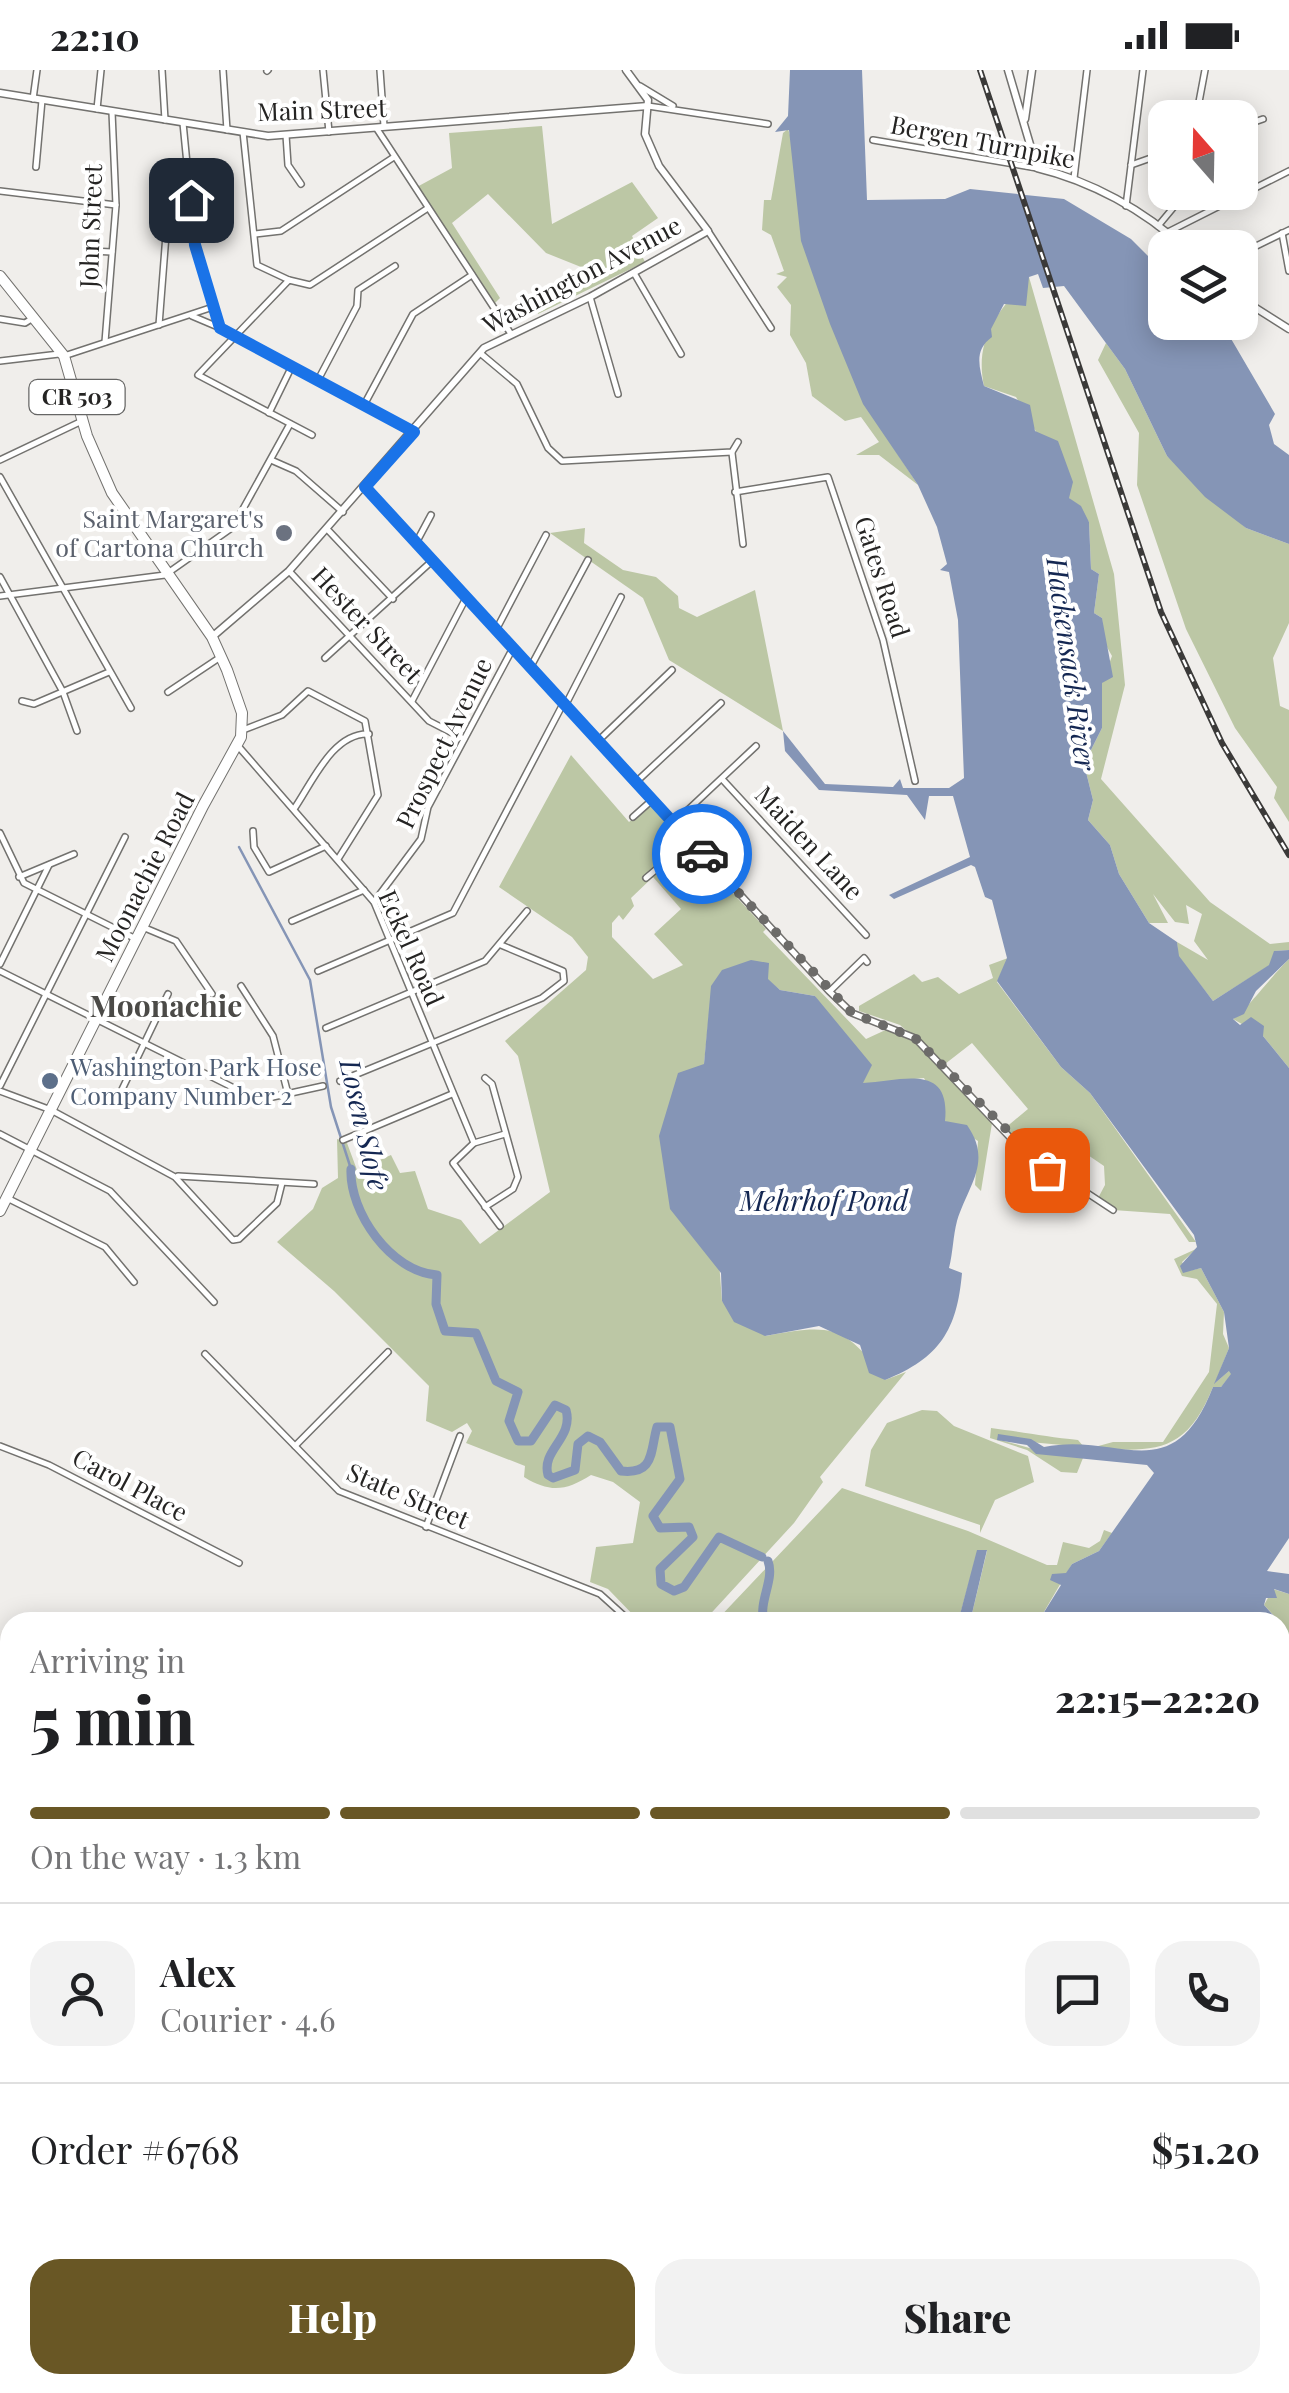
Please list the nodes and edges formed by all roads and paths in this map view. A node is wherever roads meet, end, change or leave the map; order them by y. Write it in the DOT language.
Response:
graph roads {
  1 [pos="37,70"];
  2 [pos="101,70"];
  3 [pos="162,70"];
  4 [pos="223,70"];
  5 [pos="323,70"];
  6 [pos="380,70"];
  7 [pos="626,70"];
  8 [pos="1008,70"];
  9 [pos="1032,70"];
  10 [pos="1087,70"];
  11 [pos="1143,70"];
  12 [pos="1205,70"];
  13 [pos="639,85"];
  14 [pos="0,93"];
  15 [pos="1028,94"];
  16 [pos="33,98"];
  17 [pos="1016,99"];
  18 [pos="42,100"];
  19 [pos="1199,100"];
  20 [pos="648,106"];
  21 [pos="680,108"];
  22 [pos="98,109"];
  23 [pos="112,112"];
  24 [pos="1263,119"];
  25 [pos="165,120"];
  26 [pos="1258,121"];
  27 [pos="183,123"];
  28 [pos="768,124"];
  29 [pos="1024,125"];
  30 [pos="380,129"];
  31 [pos="227,130"];
  32 [pos="244,132"];
  33 [pos="328,132"];
  34 [pos="286,135"];
  35 [pos="873,140"];
  36 [pos="394,157"];
  37 [pos="1148,159"];
  38 [pos="1131,165"];
  39 [pos="36,167"];
  40 [pos="1037,168"];
  41 [pos="1289,171"];
  42 [pos="1074,178"];
  43 [pos="301,184"];
  44 [pos="0,191"];
  45 [pos="116,205"];
  46 [pos="1126,206"];
  47 [pos="428,208"];
  48 [pos="1171,210"];
  49 [pos="167,222"];
  50 [pos="1158,226"];
  51 [pos="1165,230"];
  52 [pos="1172,230"];
  53 [pos="708,232"];
  54 [pos="1285,232"];
  55 [pos="254,234"];
  56 [pos="1258,245"];
  57 [pos="91,251"];
  58 [pos="112,252"];
  59 [pos="395,266"];
  60 [pos="1289,271"];
  61 [pos="634,273"];
  62 [pos="472,275"];
  63 [pos="0,276"];
  64 [pos="289,280"];
  65 [pos="590,297"];
  66 [pos="214,306"];
  67 [pos="1258,309"];
  68 [pos="189,315"];
  69 [pos="34,318"];
  70 [pos="0,319"];
  71 [pos="159,325"];
  72 [pos="220,328"];
  73 [pos="771,328"];
  74 [pos="1289,329"];
  75 [pos="511,334"];
  76 [pos="237,337"];
  77 [pos="106,342"];
  78 [pos="479,352"];
  79 [pos="681,354"];
  80 [pos="63,355"];
  81 [pos="0,361"];
  82 [pos="292,366"];
  83 [pos="318,380"];
  84 [pos="618,394"];
  85 [pos="364,405"];
  86 [pos="270,413"];
  87 [pos="82,420"];
  88 [pos="290,424"];
  89 [pos="414,432"];
  90 [pos="312,435"];
  91 [pos="738,442"];
  92 [pos="732,452"];
  93 [pos="0,460"];
  94 [pos="271,460"];
  95 [pos="0,477"];
  96 [pos="365,487"];
  97 [pos="735,492"];
  98 [pos="342,512"];
  99 [pos="432,515"];
  100 [pos="327,529"];
  101 [pos="546,535"];
  102 [pos="416,543"];
  103 [pos="743,544"];
  104 [pos="588,560"];
  105 [pos="432,561"];
  106 [pos="289,571"];
  107 [pos="165,575"];
  108 [pos="0,577"];
  109 [pos="61,588"];
  110 [pos="10,595"];
  111 [pos="0,596"];
  112 [pos="621,597"];
  113 [pos="466,598"];
  114 [pos="392,599"];
  115 [pos="496,630"];
  116 [pos="212,637"];
  117 [pos="350,637"];
  118 [pos="513,648"];
  119 [pos="221,656"];
  120 [pos="325,658"];
  121 [pos="530,668"];
  122 [pos="672,670"];
  123 [pos="109,672"];
  124 [pos="63,692"];
  125 [pos="168,692"];
  126 [pos="22,702"];
  127 [pos="411,702"];
  128 [pos="721,703"];
  129 [pos="564,705"];
  130 [pos="131,708"];
  131 [pos="77,730"];
  132 [pos="242,730"];
  133 [pos="370,734"];
  134 [pos="464,739"];
  135 [pos="598,742"];
  136 [pos="238,746"];
  137 [pos="756,746"];
  138 [pos="722,779"];
  139 [pos="916,781"];
  140 [pos="635,783"];
  141 [pos="651,801"];
  142 [pos="294,809"];
  143 [pos="633,817"];
  144 [pos="674,823"];
  145 [pos="253,831"];
  146 [pos="0,833"];
  147 [pos="125,838"];
  148 [pos="690,841"];
  149 [pos="326,846"];
  150 [pos="74,854"];
  151 [pos="338,860"];
  152 [pos="48,865"];
  153 [pos="19,877"];
  154 [pos="646,878"];
  155 [pos="36,890"];
  156 [pos="364,890"];
  157 [pos="374,902"];
  158 [pos="527,911"];
  159 [pos="86,914"];
  160 [pos="292,922"];
  161 [pos="142,926"];
  162 [pos="866,935"];
  163 [pos="136,940"];
  164 [pos="389,940"];
  165 [pos="501,945"];
  166 [pos="867,962"];
  167 [pos="0,967"];
  168 [pos="318,970"];
  169 [pos="241,986"];
  170 [pos="829,992"];
  171 [pos="411,993"];
  172 [pos="46,994"];
  173 [pos="168,994"];
  174 [pos="212,994"];
  175 [pos="96,1019"];
  176 [pos="326,1028"];
  177 [pos="145,1043"];
  178 [pos="432,1044"];
  179 [pos="485,1078"];
  180 [pos="340,1081"];
  181 [pos="323,1086"];
  182 [pos="0,1089"];
  183 [pos="288,1094"];
  184 [pos="452,1094"];
  185 [pos="115,1104"];
  186 [pos="50,1110"];
  187 [pos="0,1134"];
  188 [pos="506,1134"];
  189 [pos="343,1140"];
  190 [pos="474,1142"];
  191 [pos="31,1150"];
  192 [pos="170,1174"];
  193 [pos="282,1182"];
  194 [pos="314,1184"];
  195 [pos="7,1198"];
  196 [pos="484,1208"];
  197 [pos="1113,1210"];
  198 [pos="0,1211"];
  199 [pos="500,1226"];
  200 [pos="134,1282"];
  201 [pos="214,1302"];
  202 [pos="388,1352"];
  203 [pos="205,1354"];
  204 [pos="460,1436"];
  205 [pos="0,1446"];
  206 [pos="294,1446"];
  207 [pos="426,1526"];
  208 [pos="239,1562"];
  209 [pos="621,1612"];
  1 -- 16 [label="street"];
  2 -- 22 [label="street"];
  3 -- 25 [label="street"];
  4 -- 31 [label="street"];
  5 -- 33 [label="street"];
  6 -- 30 [label="street"];
  7 -- 13 [label="street"];
  8 -- 17 [label="street"];
  9 -- 15 [label="street"];
  10 -- 42 [label="street"];
  11 -- 38 [label="street"];
  12 -- 19 [label="street"];
  13 -- 20 [label="street"];
  13 -- 21 [label="street"];
  14 -- 16 [label="street, Main Street"];
  15 -- 17 [label="street"];
  15 -- 29 [label="street"];
  16 -- 18 [label="street, Main Street"];
  17 -- 29 [label="street"];
  18 -- 22 [label="street, Main Street"];
  18 -- 39 [label="street"];
  20 -- 21 [label="street"];
  20 -- 30 [label="street, Main Street"];
  20 -- 53 [label="street, Washington Avenue"];
  21 -- 28 [label="street"];
  22 -- 23 [label="street, Main Street"];
  23 -- 25 [label="street, Main Street"];
  23 -- 45 [label="street, John Street"];
  24 -- 26 [label="street"];
  25 -- 27 [label="street, Main Street"];
  27 -- 31 [label="street, Main Street"];
  27 -- 66 [label="street"];
  29 -- 40 [label="street"];
  30 -- 33 [label="street, Main Street"];
  30 -- 36 [label="street"];
  31 -- 32 [label="street, Main Street"];
  32 -- 34 [label="street, Main Street"];
  32 -- 55 [label="street"];
  33 -- 34 [label="street, Main Street"];
  34 -- 43 [label="street"];
  35 -- 40 [label="street, Bergen Turnpike"];
  36 -- 47 [label="street"];
  36 -- 55 [label="street"];
  37 -- 38 [label="street"];
  38 -- 46 [label="street"];
  40 -- 42 [label="street, Bergen Turnpike"];
  41 -- 52 [label="street"];
  42 -- 46 [label="street, Bergen Turnpike"];
  44 -- 45 [label="street"];
  45 -- 58 [label="street, John Street"];
  46 -- 50 [label="street, Bergen Turnpike"];
  47 -- 62 [label="street"];
  47 -- 64 [label="street"];
  48 -- 50 [label="street"];
  49 -- 71 [label="street"];
  50 -- 51 [label="street, Bergen Turnpike"];
  53 -- 61 [label="street, Washington Avenue"];
  53 -- 73 [label="street"];
  54 -- 56 [label="street"];
  54 -- 60 [label="street"];
  55 -- 64 [label="street"];
  57 -- 58 [label="street"];
  58 -- 77 [label="street, John Street"];
  59 -- 83 [label="street"];
  61 -- 65 [label="street, Washington Avenue"];
  61 -- 79 [label="street"];
  62 -- 75 [label="street"];
  62 -- 85 [label="street"];
  63 -- 69 [label="main road, CR 503"];
  64 -- 76 [label="street"];
  65 -- 75 [label="street, Washington Avenue"];
  65 -- 84 [label="street"];
  66 -- 68 [label="street"];
  66 -- 72 [label="street"];
  67 -- 74 [label="street"];
  68 -- 71 [label="street"];
  68 -- 72 [label="street"];
  69 -- 70 [label="street"];
  69 -- 80 [label="main road, CR 503"];
  71 -- 77 [label="street"];
  72 -- 76 [label="street"];
  75 -- 78 [label="street, Washington Avenue"];
  76 -- 82 [label="street"];
  76 -- 86 [label="street"];
  77 -- 80 [label="street"];
  78 -- 89 [label="street, Washington Avenue"];
  78 -- 92 [label="street"];
  80 -- 81 [label="street"];
  80 -- 87 [label="main road, CR 503"];
  82 -- 83 [label="street"];
  82 -- 86 [label="street"];
  83 -- 85 [label="street"];
  85 -- 89 [label="street"];
  86 -- 88 [label="street"];
  87 -- 93 [label="street"];
  87 -- 107 [label="main road, CR 503"];
  88 -- 90 [label="street"];
  88 -- 94 [label="street"];
  89 -- 96 [label="street, Washington Avenue"];
  91 -- 92 [label="street"];
  92 -- 97 [label="street"];
  94 -- 98 [label="street"];
  94 -- 107 [label="street"];
  95 -- 109 [label="street"];
  96 -- 98 [label="street, Washington Avenue"];
  96 -- 102 [label="street"];
  97 -- 103 [label="street"];
  97 -- 139 [label="street, Gates Road"];
  98 -- 100 [label="street, Washington Avenue"];
  99 -- 102 [label="street"];
  100 -- 106 [label="street, Washington Avenue"];
  100 -- 114 [label="street"];
  101 -- 115 [label="street"];
  102 -- 105 [label="street"];
  104 -- 121 [label="street"];
  105 -- 113 [label="street"];
  105 -- 114 [label="street"];
  106 -- 116 [label="street, Washington Avenue"];
  106 -- 117 [label="street, Hester Street"];
  107 -- 109 [label="street"];
  107 -- 116 [label="main road, CR 503"];
  108 -- 110 [label="street"];
  109 -- 110 [label="street"];
  109 -- 123 [label="street"];
  110 -- 111 [label="street"];
  110 -- 124 [label="street"];
  112 -- 129 [label="street"];
  113 -- 115 [label="street"];
  113 -- 127 [label="street"];
  114 -- 117 [label="street"];
  115 -- 118 [label="street"];
  116 -- 119 [label="main road, CR 503"];
  117 -- 120 [label="street"];
  117 -- 127 [label="street, Hester Street"];
  118 -- 121 [label="street"];
  118 -- 134 [label="street, Prospect Avenue"];
  119 -- 125 [label="street"];
  119 -- 132 [label="main road, CR 503"];
  121 -- 129 [label="street"];
  122 -- 135 [label="street"];
  123 -- 124 [label="street"];
  123 -- 130 [label="street"];
  124 -- 126 [label="street"];
  124 -- 131 [label="street"];
  127 -- 134 [label="street, Hester Street"];
  128 -- 140 [label="street"];
  129 -- 135 [label="street"];
  129 -- 164 [label="street"];
  132 -- 133 [label="street"];
  132 -- 136 [label="main road, CR 503"];
  133 -- 142 [label="street"];
  133 -- 151 [label="street"];
  134 -- 157 [label="street, Prospect Avenue"];
  135 -- 140 [label="street"];
  136 -- 142 [label="street, Eckel Road"];
  136 -- 161 [label="main road, Moonachie Road / CR 503"];
  137 -- 138 [label="street"];
  138 -- 144 [label="street"];
  138 -- 162 [label="street, Maiden Lane"];
  140 -- 141 [label="street"];
  141 -- 143 [label="street"];
  141 -- 144 [label="street"];
  142 -- 149 [label="street, Eckel Road"];
  144 -- 148 [label="street"];
  145 -- 149 [label="street"];
  146 -- 153 [label="street"];
  147 -- 159 [label="street"];
  148 -- 154 [label="street"];
  148 -- 170 [label="street"];
  149 -- 151 [label="street, Eckel Road"];
  150 -- 152 [label="street"];
  151 -- 156 [label="street, Eckel Road"];
  152 -- 153 [label="street"];
  152 -- 155 [label="street"];
  153 -- 155 [label="street"];
  155 -- 159 [label="street"];
  155 -- 167 [label="street"];
  156 -- 157 [label="street, Eckel Road"];
  156 -- 160 [label="street"];
  157 -- 164 [label="street, Eckel Road"];
  158 -- 165 [label="street"];
  159 -- 163 [label="street"];
  159 -- 172 [label="street"];
  161 -- 163 [label="main road, Moonachie Road / CR 503"];
  161 -- 174 [label="street"];
  163 -- 175 [label="main road, Moonachie Road / CR 503"];
  164 -- 168 [label="street"];
  164 -- 171 [label="street, Eckel Road"];
  165 -- 171 [label="street"];
  165 -- 178 [label="street"];
  166 -- 170 [label="street"];
  167 -- 172 [label="street"];
  169 -- 183 [label="street"];
  170 -- 197 [label="street"];
  171 -- 176 [label="street"];
  171 -- 178 [label="street, Eckel Road"];
  172 -- 175 [label="street"];
  172 -- 182 [label="street"];
  173 -- 177 [label="street"];
  175 -- 177 [label="street"];
  175 -- 186 [label="main road, Moonachie Road / CR 503"];
  177 -- 183 [label="street"];
  177 -- 185 [label="street"];
  178 -- 180 [label="street"];
  178 -- 184 [label="street, Eckel Road"];
  179 -- 188 [label="street"];
  181 -- 183 [label="street"];
  182 -- 186 [label="street"];
  184 -- 189 [label="street"];
  184 -- 190 [label="street, Eckel Road"];
  186 -- 191 [label="main road, Moonachie Road / CR 503"];
  186 -- 192 [label="street"];
  187 -- 191 [label="street"];
  188 -- 190 [label="street"];
  188 -- 196 [label="street"];
  190 -- 196 [label="street"];
  191 -- 195 [label="main road, Moonachie Road / CR 503"];
  191 -- 201 [label="street"];
  192 -- 193 [label="street"];
  192 -- 193 [label="street"];
  193 -- 194 [label="street"];
  195 -- 198 [label="main road, Moonachie Road / CR 503"];
  195 -- 200 [label="street"];
  196 -- 199 [label="street"];
  202 -- 206 [label="street"];
  203 -- 206 [label="street, State Street"];
  204 -- 207 [label="street"];
  205 -- 208 [label="street, Carol Place"];
  206 -- 207 [label="street, State Street"];
  207 -- 209 [label="street, State Street"];
}
